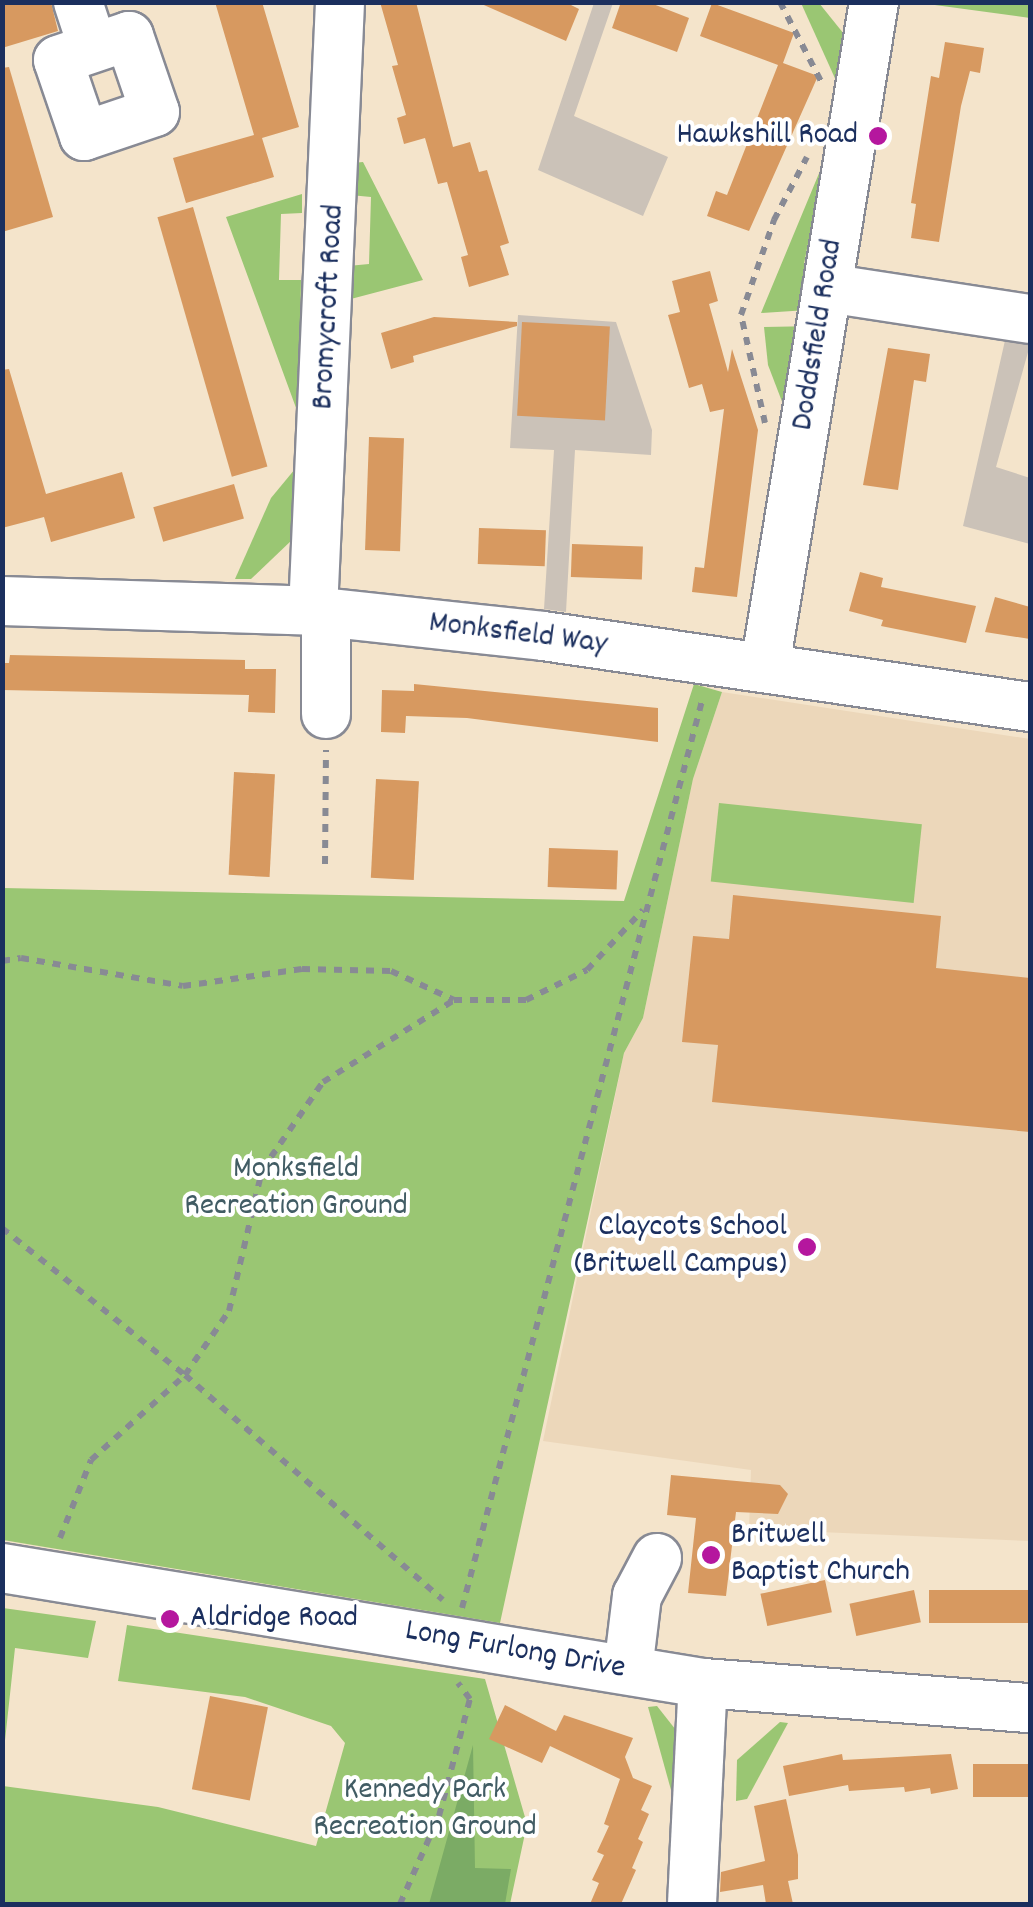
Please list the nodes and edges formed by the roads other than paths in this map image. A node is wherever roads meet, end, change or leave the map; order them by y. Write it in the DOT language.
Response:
graph roads {
  1 [pos="78,2"];
  2 [pos="340,2"];
  3 [pos="874,2"];
  4 [pos="93,48"];
  5 [pos="827,288"];
  6 [pos="1030,319"];
  7 [pos="2,601"];
  8 [pos="320,612"];
  9 [pos="765,667"];
  10 [pos="1030,707"];
  11 [pos="326,714"];
  12 [pos="656,1558"];
  13 [pos="2,1568"];
  14 [pos="628,1670"];
  15 [pos="703,1683"];
  16 [pos="1030,1708"];
  17 [pos="692,1904"];
  1 -- 4 [label="street"];
  2 -- 8 [label="street, Bromycroft Road"];
  3 -- 5 [label="street, Doddsfield Road"];
  5 -- 6 [label="street"];
  5 -- 9 [label="street, Doddsfield Road"];
  7 -- 8 [label="street, Monksfield Way"];
  8 -- 9 [label="street, Monksfield Way"];
  8 -- 11 [label="street, Bromycroft Road"];
  9 -- 10 [label="street, Monksfield Way"];
  12 -- 14 [label="street"];
  13 -- 14 [label="street, Long Furlong Drive"];
  14 -- 15 [label="street, Long Furlong Drive"];
  15 -- 16 [label="street, Long Furlong Drive"];
  15 -- 17 [label="street"];
}
